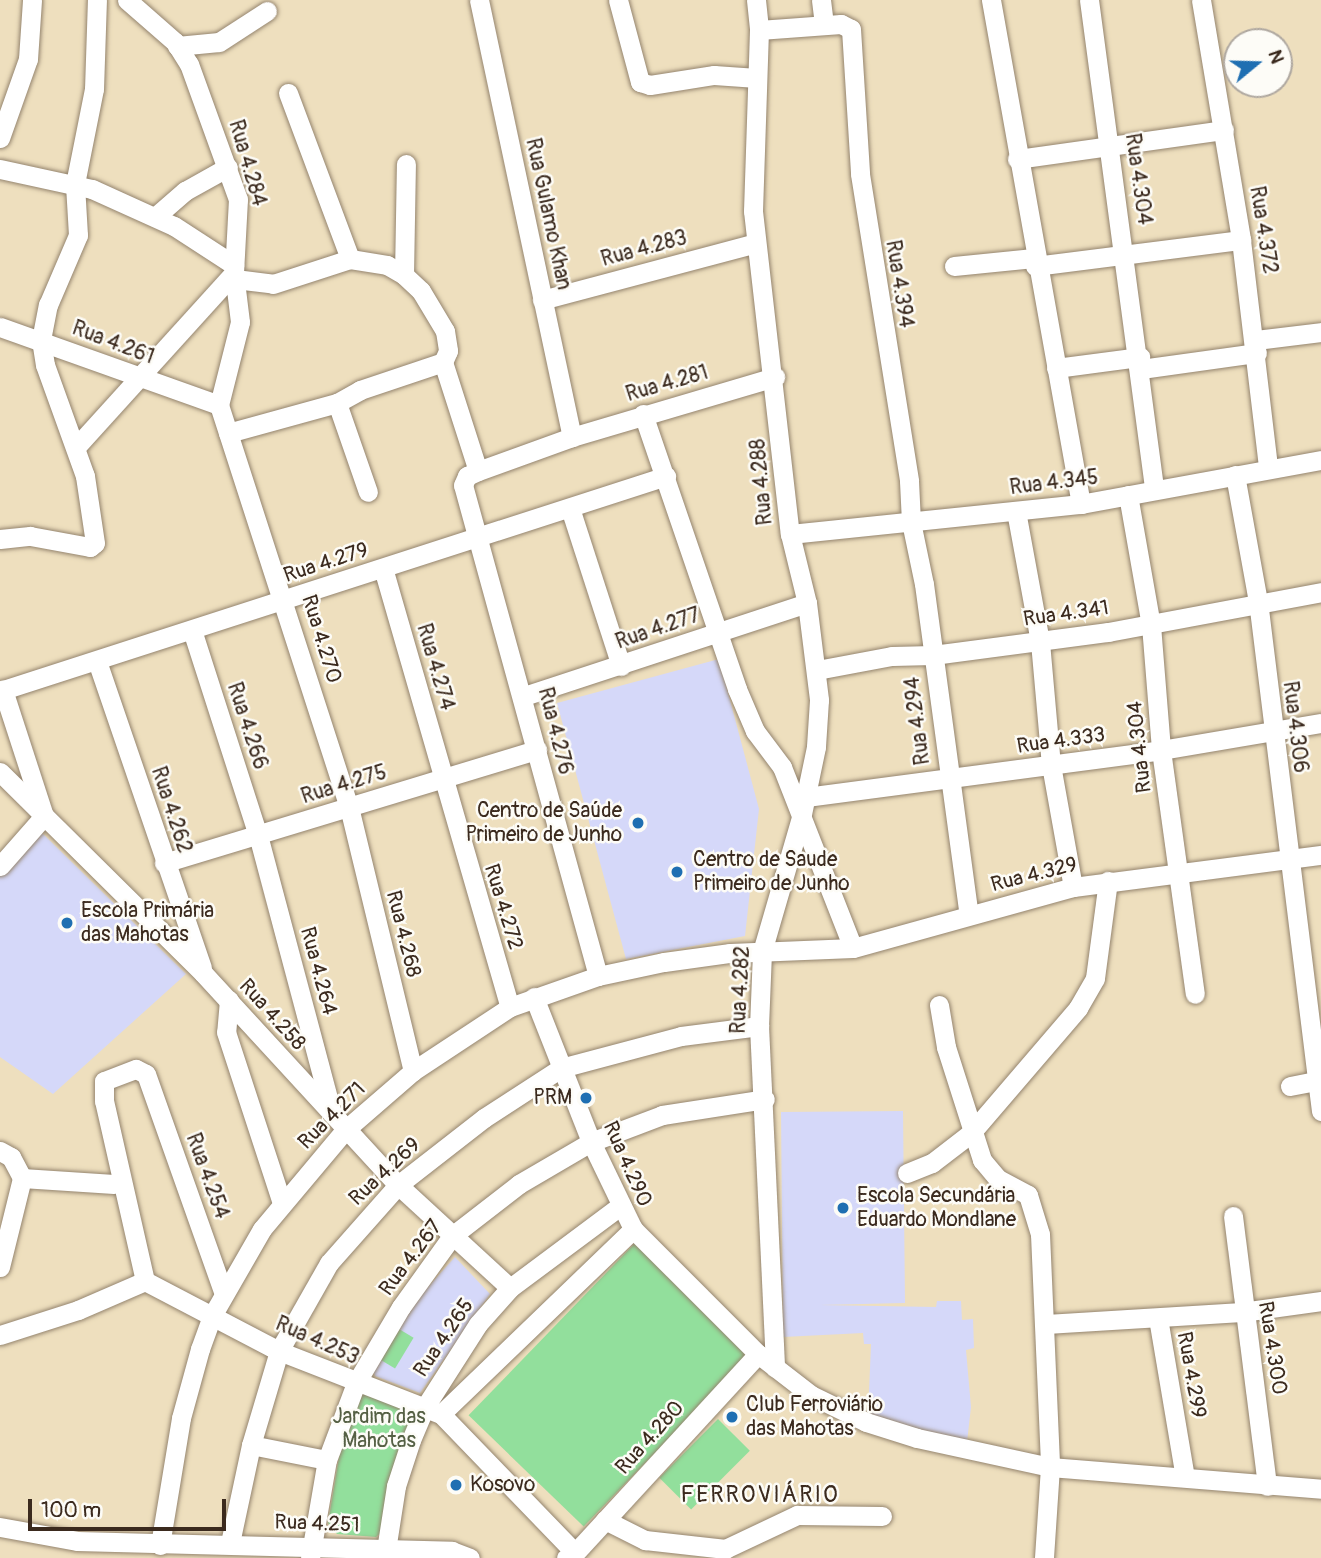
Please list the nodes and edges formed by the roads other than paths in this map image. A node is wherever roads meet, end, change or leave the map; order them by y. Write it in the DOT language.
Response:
graph roads {
  1 [pos="32,0"];
  2 [pos="96,0"];
  3 [pos="128,0"];
  4 [pos="479,0"];
  5 [pos="618,0"];
  6 [pos="756,0"];
  7 [pos="821,0"];
  8 [pos="991,0"];
  9 [pos="1089,0"];
  10 [pos="1201,0"];
  11 [pos="267,11"];
  12 [pos="824,25"];
  13 [pos="760,30"];
  14 [pos="177,46"];
  15 [pos="757,78"];
  16 [pos="288,93"];
  17 [pos="1224,130"];
  18 [pos="0,138"];
  19 [pos="1110,146"];
  20 [pos="1017,159"];
  21 [pos="406,164"];
  22 [pos="228,167"];
  23 [pos="0,169"];
  24 [pos="75,184"];
  25 [pos="155,216"];
  26 [pos="1241,240"];
  27 [pos="756,243"];
  28 [pos="1126,254"];
  29 [pos="351,259"];
  30 [pos="1035,262"];
  31 [pos="954,266"];
  32 [pos="235,272"];
  33 [pos="404,275"];
  34 [pos="542,299"];
  35 [pos="0,327"];
  36 [pos="1321,332"];
  37 [pos="41,340"];
  38 [pos="1257,347"];
  39 [pos="443,362"];
  40 [pos="1140,363"];
  41 [pos="1056,368"];
  42 [pos="139,377"];
  43 [pos="775,377"];
  44 [pos="337,402"];
  45 [pos="215,404"];
  46 [pos="643,414"];
  47 [pos="228,433"];
  48 [pos="572,437"];
  49 [pos="76,447"];
  50 [pos="1321,460"];
  51 [pos="1268,468"];
  52 [pos="478,471"];
  53 [pos="1235,475"];
  54 [pos="666,476"];
  55 [pos="1154,490"];
  56 [pos="368,492"];
  57 [pos="1128,495"];
  58 [pos="1081,504"];
  59 [pos="570,508"];
  60 [pos="1016,511"];
  61 [pos="911,522"];
  62 [pos="790,534"];
  63 [pos="0,539"];
  64 [pos="475,539"];
  65 [pos="383,568"];
  66 [pos="1321,592"];
  67 [pos="286,600"];
  68 [pos="1258,601"];
  69 [pos="807,603"];
  70 [pos="1151,625"];
  71 [pos="192,630"];
  72 [pos="717,632"];
  73 [pos="1041,642"];
  74 [pos="933,655"];
  75 [pos="97,661"];
  76 [pos="621,666"];
  77 [pos="817,670"];
  78 [pos="2,690"];
  79 [pos="524,696"];
  80 [pos="1321,723"];
  81 [pos="1271,731"];
  82 [pos="537,750"];
  83 [pos="1161,750"];
  84 [pos="1051,765"];
  85 [pos="0,772"];
  86 [pos="442,778"];
  87 [pos="948,780"];
  88 [pos="804,806"];
  89 [pos="349,807"];
  90 [pos="44,816"];
  91 [pos="258,835"];
  92 [pos="1321,855"];
  93 [pos="1290,859"];
  94 [pos="164,863"];
  95 [pos="0,866"];
  96 [pos="1178,870"];
  97 [pos="1108,881"];
  98 [pos="1073,887"];
  99 [pos="969,915"];
  100 [pos="847,948"];
  101 [pos="762,952"];
  102 [pos="1311,970"];
  103 [pos="203,973"];
  104 [pos="598,976"];
  105 [pos="1195,994"];
  106 [pos="534,997"];
  107 [pos="229,1000"];
  108 [pos="939,1005"];
  109 [pos="510,1007"];
  110 [pos="759,1026"];
  111 [pos="561,1068"];
  112 [pos="413,1071"];
  113 [pos="1319,1080"];
  114 [pos="1290,1086"];
  115 [pos="765,1099"];
  116 [pos="1321,1111"];
  117 [pos="340,1124"];
  118 [pos="971,1133"];
  119 [pos="591,1142"];
  120 [pos="0,1151"];
  121 [pos="907,1173"];
  122 [pos="22,1178"];
  123 [pos="114,1184"];
  124 [pos="398,1185"];
  125 [pos="282,1203"];
  126 [pos="620,1206"];
  127 [pos="1233,1216"];
  128 [pos="633,1229"];
  129 [pos="452,1236"];
  130 [pos="0,1267"];
  131 [pos="145,1281"];
  132 [pos="510,1288"];
  133 [pos="224,1294"];
  134 [pos="1321,1301"];
  135 [pos="1242,1312"];
  136 [pos="212,1316"];
  137 [pos="1158,1318"];
  138 [pos="1046,1324"];
  139 [pos="0,1335"];
  140 [pos="279,1351"];
  141 [pos="758,1353"];
  142 [pos="775,1368"];
  143 [pos="356,1383"];
  144 [pos="433,1411"];
  145 [pos="251,1445"];
  146 [pos="327,1460"];
  147 [pos="1050,1467"];
  148 [pos="1185,1477"];
  149 [pos="1267,1486"];
  150 [pos="1321,1489"];
  151 [pos="882,1516"];
  152 [pos="605,1520"];
  153 [pos="0,1527"];
  154 [pos="230,1543"];
  155 [pos="160,1545"];
  156 [pos="386,1550"];
  157 [pos="265,1551"];
  158 [pos="311,1553"];
  159 [pos="571,1556"];
  160 [pos="470,1558"];
  161 [pos="1044,1558"];
  1 -- 18 [label="street"];
  2 -- 24 [label="street"];
  3 -- 14 [label="street, Rua 4.284"];
  4 -- 34 [label="street, Rua Gulamo Khan"];
  5 -- 15 [label="street"];
  6 -- 13 [label="street, Rua 4.288"];
  7 -- 12 [label="street"];
  8 -- 20 [label="street"];
  9 -- 19 [label="street, Rua 4.304"];
  10 -- 17 [label="street, Rua 4.372"];
  11 -- 14 [label="street"];
  12 -- 13 [label="street"];
  12 -- 61 [label="street, Rua 4.394"];
  13 -- 15 [label="street, Rua 4.288"];
  14 -- 22 [label="street, Rua 4.284"];
  15 -- 27 [label="street, Rua 4.288"];
  16 -- 29 [label="street"];
  17 -- 19 [label="street"];
  17 -- 26 [label="street, Rua 4.372"];
  19 -- 20 [label="street"];
  19 -- 28 [label="street, Rua 4.304"];
  20 -- 30 [label="street"];
  21 -- 33 [label="street"];
  22 -- 25 [label="street"];
  22 -- 32 [label="street, Rua 4.284"];
  23 -- 24 [label="street"];
  24 -- 25 [label="street"];
  24 -- 37 [label="street"];
  25 -- 32 [label="street"];
  26 -- 28 [label="street"];
  26 -- 38 [label="street, Rua 4.372"];
  27 -- 34 [label="street, Rua 4.283"];
  27 -- 43 [label="street, Rua 4.288"];
  28 -- 30 [label="street"];
  28 -- 40 [label="street, Rua 4.304"];
  29 -- 32 [label="street"];
  29 -- 33 [label="street"];
  30 -- 31 [label="street"];
  30 -- 41 [label="street"];
  32 -- 42 [label="street"];
  32 -- 45 [label="street, Rua 4.284"];
  33 -- 39 [label="street"];
  34 -- 48 [label="street, Rua Gulamo Khan"];
  35 -- 37 [label="street, Rua 4.261"];
  36 -- 38 [label="street"];
  37 -- 42 [label="street, Rua 4.261"];
  37 -- 49 [label="street"];
  38 -- 40 [label="street"];
  38 -- 51 [label="street, Rua 4.372"];
  39 -- 44 [label="street"];
  39 -- 52 [label="street"];
  40 -- 41 [label="street"];
  40 -- 55 [label="street, Rua 4.304"];
  41 -- 58 [label="street"];
  42 -- 45 [label="street, Rua 4.261"];
  42 -- 49 [label="street"];
  43 -- 46 [label="street, Rua 4.281"];
  43 -- 62 [label="street, Rua 4.288"];
  44 -- 47 [label="street"];
  44 -- 56 [label="street"];
  45 -- 47 [label="street, Rua 4.270"];
  46 -- 48 [label="street, Rua 4.281"];
  46 -- 54 [label="street"];
  47 -- 67 [label="street, Rua 4.270"];
  48 -- 52 [label="street, Rua 4.281"];
  49 -- 63 [label="street"];
  50 -- 51 [label="street, Rua 4.345"];
  51 -- 53 [label="street, Rua 4.345"];
  52 -- 64 [label="street, Rua 4.276"];
  53 -- 55 [label="street, Rua 4.345"];
  53 -- 68 [label="street, Rua 4.306"];
  54 -- 59 [label="street, Rua 4.279"];
  54 -- 72 [label="street"];
  55 -- 57 [label="street, Rua 4.345"];
  57 -- 58 [label="street, Rua 4.345"];
  57 -- 70 [label="street, Rua 4.304"];
  58 -- 60 [label="street, Rua 4.345"];
  59 -- 64 [label="street, Rua 4.279"];
  59 -- 76 [label="street"];
  60 -- 61 [label="street, Rua 4.345"];
  60 -- 73 [label="street"];
  61 -- 62 [label="street, Rua 4.345"];
  61 -- 74 [label="street, Rua 4.294"];
  62 -- 69 [label="street, Rua 4.288"];
  64 -- 65 [label="street, Rua 4.279"];
  64 -- 79 [label="street, Rua 4.276"];
  65 -- 67 [label="street, Rua 4.279"];
  65 -- 86 [label="street, Rua 4.274"];
  66 -- 68 [label="street, Rua 4.341"];
  67 -- 71 [label="street, Rua 4.279"];
  67 -- 89 [label="street, Rua 4.270"];
  68 -- 70 [label="street, Rua 4.341"];
  68 -- 81 [label="street, Rua 4.306"];
  69 -- 72 [label="street, Rua 4.277"];
  69 -- 77 [label="street, Rua 4.288"];
  70 -- 73 [label="street, Rua 4.341"];
  70 -- 83 [label="street, Rua 4.304"];
  71 -- 75 [label="street, Rua 4.279"];
  71 -- 91 [label="street, Rua 4.266"];
  72 -- 76 [label="street, Rua 4.277"];
  72 -- 88 [label="street"];
  73 -- 74 [label="street, Rua 4.341"];
  73 -- 84 [label="street"];
  74 -- 77 [label="street, Rua 4.341"];
  74 -- 87 [label="street, Rua 4.294"];
  75 -- 78 [label="street, Rua 4.279"];
  75 -- 94 [label="street, Rua 4.262"];
  76 -- 79 [label="street, Rua 4.277"];
  77 -- 88 [label="street, Rua 4.288"];
  78 -- 90 [label="street"];
  79 -- 82 [label="street, Rua 4.276"];
  80 -- 81 [label="street, Rua 4.333"];
  81 -- 83 [label="street, Rua 4.333"];
  81 -- 93 [label="street, Rua 4.306"];
  82 -- 86 [label="street, Rua 4.275"];
  82 -- 104 [label="street, Rua 4.276"];
  83 -- 84 [label="street, Rua 4.333"];
  83 -- 96 [label="street, Rua 4.304"];
  84 -- 87 [label="street, Rua 4.333"];
  84 -- 98 [label="street"];
  85 -- 90 [label="street, Rua 4.258"];
  86 -- 89 [label="street, Rua 4.275"];
  86 -- 109 [label="street, Rua 4.272"];
  87 -- 88 [label="street, Rua 4.333"];
  87 -- 99 [label="street, Rua 4.294"];
  88 -- 100 [label="street"];
  88 -- 101 [label="street, Rua 4.282"];
  89 -- 91 [label="street, Rua 4.275"];
  89 -- 112 [label="street, Rua 4.268"];
  90 -- 95 [label="street"];
  90 -- 103 [label="street, Rua 4.258"];
  91 -- 94 [label="street, Rua 4.275"];
  91 -- 117 [label="street, Rua 4.264"];
  92 -- 93 [label="street, Rua 4.329"];
  93 -- 96 [label="street, Rua 4.329"];
  93 -- 102 [label="street, Rua 4.306"];
  94 -- 103 [label="street, Rua 4.262"];
  96 -- 97 [label="street, Rua 4.329"];
  96 -- 105 [label="street, Rua 4.304"];
  97 -- 98 [label="street, Rua 4.329"];
  97 -- 118 [label="street"];
  98 -- 99 [label="street, Rua 4.329"];
  99 -- 100 [label="street, Rua 4.329"];
  100 -- 101 [label="street, Rua 4.329"];
  101 -- 104 [label="street, Rua 4.271"];
  101 -- 110 [label="street, Rua 4.282"];
  102 -- 113 [label="street, Rua 4.306"];
  103 -- 107 [label="street, Rua 4.258"];
  104 -- 106 [label="street, Rua 4.271"];
  106 -- 109 [label="street, Rua 4.271"];
  106 -- 111 [label="street, Rua 4.290"];
  107 -- 117 [label="street, Rua 4.258"];
  107 -- 125 [label="street"];
  108 -- 118 [label="street"];
  109 -- 112 [label="street, Rua 4.271"];
  110 -- 111 [label="street, Rua 4.269"];
  110 -- 115 [label="street, Rua 4.282"];
  111 -- 119 [label="street, Rua 4.290"];
  111 -- 124 [label="street, Rua 4.269"];
  112 -- 117 [label="street, Rua 4.271"];
  113 -- 114 [label="street"];
  113 -- 116 [label="street, Rua 4.306"];
  115 -- 119 [label="street, Rua 4.267"];
  115 -- 142 [label="street, Rua 4.282"];
  117 -- 124 [label="street, Rua 4.258"];
  117 -- 125 [label="street, Rua 4.271"];
  118 -- 121 [label="street"];
  118 -- 138 [label="street"];
  119 -- 126 [label="street, Rua 4.290"];
  119 -- 129 [label="street, Rua 4.267"];
  120 -- 122 [label="street"];
  122 -- 123 [label="street"];
  122 -- 130 [label="street"];
  124 -- 129 [label="street, Rua 4.258"];
  124 -- 140 [label="street, Rua 4.269"];
  125 -- 133 [label="street, Rua 4.271"];
  126 -- 128 [label="street, Rua 4.290"];
  126 -- 132 [label="street, Rua 4.265"];
  127 -- 135 [label="street, Rua 4.300"];
  128 -- 141 [label="street, Rua 4.290"];
  128 -- 144 [label="street"];
  129 -- 132 [label="street, Rua 4.258"];
  129 -- 143 [label="street, Rua 4.267"];
  131 -- 133 [label="street, Rua 4.254"];
  131 -- 136 [label="street, Rua 4.253"];
  131 -- 139 [label="street"];
  132 -- 144 [label="street, Rua 4.265"];
  133 -- 136 [label="street, Rua 4.271"];
  134 -- 135 [label="street, Rua 4.299"];
  135 -- 137 [label="street, Rua 4.299"];
  135 -- 149 [label="street, Rua 4.300"];
  136 -- 140 [label="street, Rua 4.253"];
  136 -- 155 [label="street, Rua 4.271"];
  137 -- 138 [label="street"];
  137 -- 148 [label="street, Rua 4.299"];
  138 -- 147 [label="street"];
  140 -- 143 [label="street, Rua 4.253"];
  140 -- 145 [label="street, Rua 4.269"];
  141 -- 142 [label="street"];
  141 -- 152 [label="street, Rua 4.280"];
  142 -- 147 [label="street"];
  143 -- 144 [label="street, Rua 4.253"];
  143 -- 146 [label="street, Rua 4.267"];
  144 -- 156 [label="street, Rua 4.265"];
  144 -- 159 [label="street, Rua 4.253"];
  145 -- 146 [label="street"];
  145 -- 154 [label="street, Rua 4.269"];
  146 -- 158 [label="street, Rua 4.267"];
  147 -- 148 [label="street"];
  147 -- 161 [label="street"];
  148 -- 149 [label="street"];
  149 -- 150 [label="street"];
  151 -- 152 [label="street"];
  152 -- 159 [label="street, Rua 4.280"];
  153 -- 155 [label="street, Rua 4.251"];
  154 -- 155 [label="street, Rua 4.251"];
  154 -- 157 [label="street, Rua 4.251"];
  156 -- 158 [label="street, Rua 4.251"];
  156 -- 160 [label="street, Rua 4.251"];
  157 -- 158 [label="street, Rua 4.251"];
}
